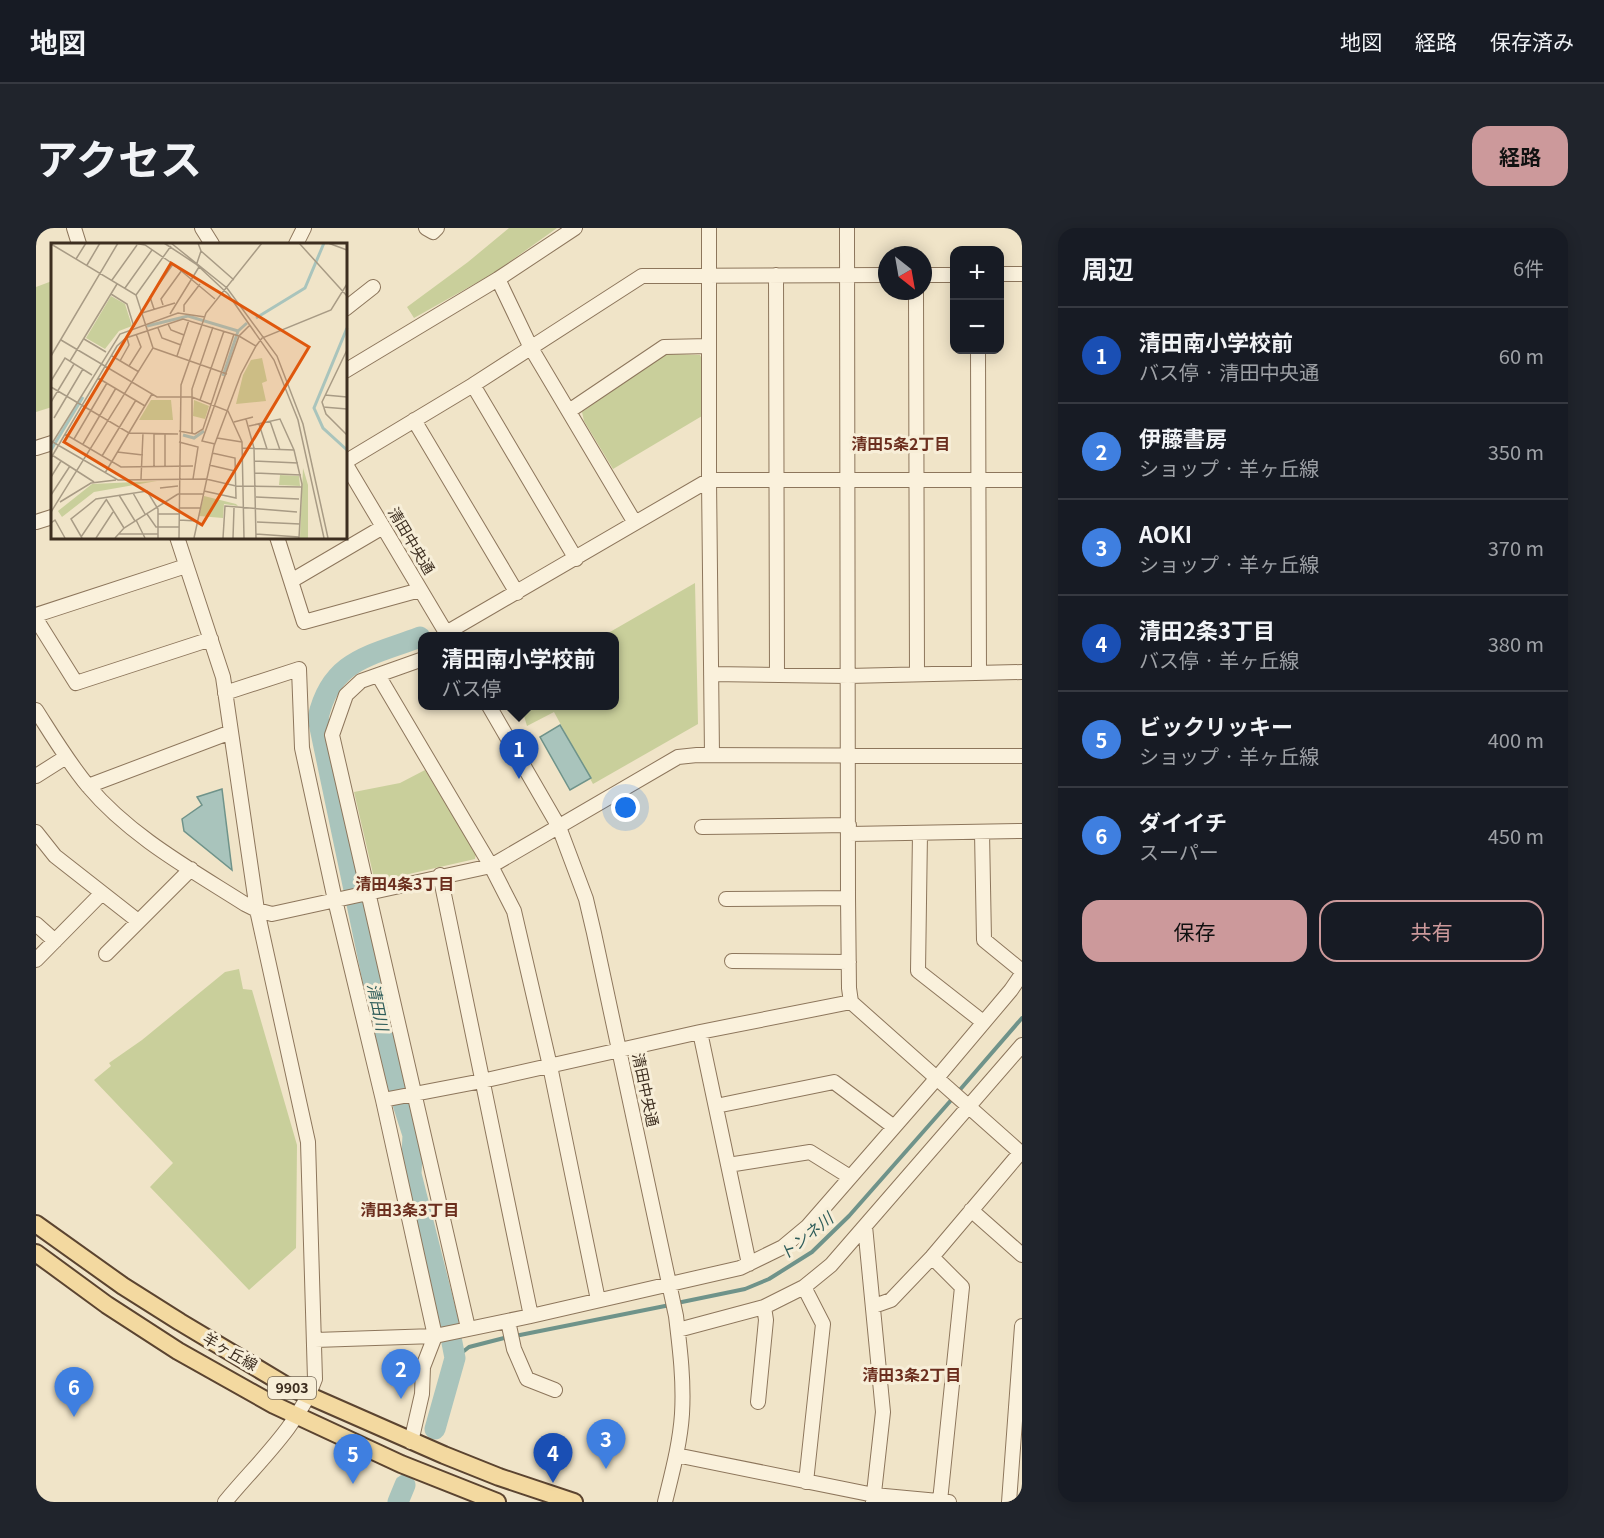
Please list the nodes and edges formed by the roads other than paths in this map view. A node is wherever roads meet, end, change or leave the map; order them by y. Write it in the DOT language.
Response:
graph roads {
  1 [pos="202,228"];
  2 [pos="304,228"];
  3 [pos="426,228"];
  4 [pos="438,228"];
  5 [pos="574,228"];
  6 [pos="709,228"];
  7 [pos="848,228"];
  8 [pos="211,243"];
  9 [pos="296,243"];
  10 [pos="848,274"];
  11 [pos="878,274"];
  12 [pos="950,274"];
  13 [pos="1004,274"];
  14 [pos="1022,274"];
  15 [pos="710,275"];
  16 [pos="776,275"];
  17 [pos="932,275"];
  18 [pos="498,279"];
  19 [pos="373,287"];
  20 [pos="916,300"];
  21 [pos="346,308"];
  22 [pos="709,346"];
  23 [pos="531,348"];
  24 [pos="978,354"];
  25 [pos="346,370"];
  26 [pos="473,385"];
  27 [pos="569,411"];
  28 [pos="414,420"];
  29 [pos="51,443"];
  30 [pos="36,448"];
  31 [pos="346,461"];
  32 [pos="346,464"];
  33 [pos="776,479"];
  34 [pos="847,479"];
  35 [pos="709,480"];
  36 [pos="918,480"];
  37 [pos="979,480"];
  38 [pos="1022,480"];
  39 [pos="51,517"];
  40 [pos="36,522"];
  41 [pos="635,523"];
  42 [pos="383,527"];
  43 [pos="177,538"];
  44 [pos="277,538"];
  45 [pos="576,559"];
  46 [pos="186,566"];
  47 [pos="291,581"];
  48 [pos="420,590"];
  49 [pos="517,593"];
  50 [pos="36,617"];
  51 [pos="445,632"];
  52 [pos="452,632"];
  53 [pos="211,639"];
  54 [pos="418,661"];
  55 [pos="1022,672"];
  56 [pos="711,674"];
  57 [pos="917,674"];
  58 [pos="979,674"];
  59 [pos="378,675"];
  60 [pos="777,675"];
  61 [pos="848,676"];
  62 [pos="225,693"];
  63 [pos="36,710"];
  64 [pos="492,710"];
  65 [pos="231,732"];
  66 [pos="712,755"];
  67 [pos="848,756"];
  68 [pos="1022,756"];
  69 [pos="66,757"];
  70 [pos="36,776"];
  71 [pos="88,786"];
  72 [pos="559,827"];
  73 [pos="702,827"];
  74 [pos="849,830"];
  75 [pos="1022,831"];
  76 [pos="36,832"];
  77 [pos="982,832"];
  78 [pos="920,833"];
  79 [pos="491,866"];
  80 [pos="191,869"];
  81 [pos="440,875"];
  82 [pos="366,892"];
  83 [pos="101,894"];
  84 [pos="848,898"];
  85 [pos="339,899"];
  86 [pos="726,899"];
  87 [pos="257,910"];
  88 [pos="138,921"];
  89 [pos="36,924"];
  90 [pos="55,941"];
  91 [pos="106,954"];
  92 [pos="36,960"];
  93 [pos="732,961"];
  94 [pos="849,962"];
  95 [pos="1022,973"];
  96 [pos="851,1002"];
  97 [pos="983,1022"];
  98 [pos="700,1032"];
  99 [pos="620,1050"];
  100 [pos="1020,1050"];
  101 [pos="550,1066"];
  102 [pos="482,1081"];
  103 [pos="941,1083"];
  104 [pos="412,1094"];
  105 [pos="386,1099"];
  106 [pos="965,1104"];
  107 [pos="716,1106"];
  108 [pos="894,1127"];
  109 [pos="1021,1153"];
  110 [pos="729,1165"];
  111 [pos="850,1177"];
  112 [pos="971,1210"];
  113 [pos="36,1224"];
  114 [pos="865,1226"];
  115 [pos="36,1253"];
  116 [pos="1022,1255"];
  117 [pos="932,1257"];
  118 [pos="749,1264"];
  119 [pos="804,1287"];
  120 [pos="670,1289"];
  121 [pos="598,1300"];
  122 [pos="874,1306"];
  123 [pos="764,1307"];
  124 [pos="531,1316"];
  125 [pos="677,1323"];
  126 [pos="1022,1326"];
  127 [pos="509,1327"];
  128 [pos="463,1329"];
  129 [pos="439,1335"];
  130 [pos="315,1340"];
  131 [pos="555,1390"];
  132 [pos="1019,1390"];
  133 [pos="309,1396"];
  134 [pos="758,1402"];
  135 [pos="297,1415"];
  136 [pos="411,1442"];
  137 [pos="676,1455"];
  138 [pos="806,1482"];
  139 [pos="874,1498"];
  140 [pos="225,1502"];
  141 [pos="497,1502"];
  142 [pos="574,1502"];
  143 [pos="665,1502"];
  144 [pos="945,1502"];
  145 [pos="1009,1502"];
  1 -- 8 [label="street"];
  2 -- 9 [label="street"];
  3 -- 4 [label="street"];
  5 -- 18 [label="street"];
  6 -- 15 [label="street"];
  7 -- 10 [label="street"];
  10 -- 11 [label="street"];
  10 -- 16 [label="street"];
  10 -- 34 [label="street"];
  12 -- 17 [label="street"];
  13 -- 14 [label="street"];
  15 -- 16 [label="street"];
  15 -- 22 [label="street"];
  15 -- 23 [label="street"];
  16 -- 33 [label="street"];
  18 -- 23 [label="street"];
  18 -- 25 [label="street"];
  19 -- 21 [label="street"];
  20 -- 36 [label="street"];
  22 -- 27 [label="street"];
  22 -- 35 [label="street"];
  23 -- 26 [label="street"];
  23 -- 27 [label="street"];
  24 -- 37 [label="street"];
  26 -- 28 [label="street"];
  26 -- 45 [label="street"];
  27 -- 41 [label="street"];
  28 -- 31 [label="street"];
  28 -- 49 [label="street"];
  29 -- 30 [label="street"];
  32 -- 42 [label="street, 清田中央通"];
  33 -- 34 [label="street"];
  33 -- 35 [label="street"];
  33 -- 60 [label="street"];
  34 -- 36 [label="street"];
  34 -- 61 [label="street"];
  35 -- 41 [label="street"];
  35 -- 56 [label="street"];
  36 -- 37 [label="street"];
  36 -- 57 [label="street"];
  37 -- 38 [label="street"];
  37 -- 58 [label="street"];
  39 -- 40 [label="street"];
  41 -- 45 [label="street"];
  42 -- 47 [label="street"];
  42 -- 48 [label="street, 清田中央通"];
  43 -- 46 [label="street"];
  44 -- 47 [label="street"];
  45 -- 49 [label="street"];
  46 -- 50 [label="street"];
  46 -- 53 [label="street"];
  47 -- 48 [label="street"];
  48 -- 51 [label="street, 清田中央通"];
  49 -- 52 [label="street"];
  50 -- 53 [label="street"];
  53 -- 62 [label="street"];
  54 -- 59 [label="street"];
  55 -- 58 [label="street"];
  56 -- 60 [label="street"];
  56 -- 66 [label="street"];
  57 -- 58 [label="street"];
  57 -- 61 [label="street"];
  59 -- 79 [label="street"];
  59 -- 82 [label="street"];
  60 -- 61 [label="street"];
  61 -- 67 [label="street"];
  62 -- 65 [label="street"];
  62 -- 85 [label="street"];
  63 -- 69 [label="street"];
  64 -- 72 [label="street, 清田中央通"];
  65 -- 71 [label="street"];
  65 -- 87 [label="street"];
  66 -- 67 [label="street"];
  66 -- 72 [label="street"];
  67 -- 68 [label="street"];
  67 -- 74 [label="street"];
  69 -- 70 [label="street"];
  69 -- 71 [label="street"];
  71 -- 80 [label="street"];
  72 -- 79 [label="street"];
  72 -- 99 [label="street, 清田中央通"];
  73 -- 74 [label="street"];
  74 -- 78 [label="street"];
  74 -- 84 [label="street"];
  75 -- 77 [label="street"];
  76 -- 83 [label="street"];
  77 -- 78 [label="street"];
  77 -- 95 [label="street"];
  78 -- 97 [label="street"];
  79 -- 81 [label="street"];
  79 -- 101 [label="street"];
  80 -- 87 [label="street"];
  80 -- 88 [label="street"];
  81 -- 82 [label="street"];
  81 -- 102 [label="street"];
  82 -- 85 [label="street"];
  82 -- 104 [label="street"];
  83 -- 88 [label="street"];
  83 -- 90 [label="street"];
  84 -- 86 [label="street"];
  84 -- 94 [label="street"];
  85 -- 87 [label="street"];
  85 -- 105 [label="street"];
  87 -- 130 [label="street"];
  88 -- 91 [label="street"];
  89 -- 90 [label="street"];
  90 -- 92 [label="street"];
  93 -- 94 [label="street"];
  94 -- 96 [label="street"];
  95 -- 97 [label="street"];
  96 -- 98 [label="street"];
  96 -- 103 [label="street"];
  97 -- 103 [label="street"];
  98 -- 99 [label="street"];
  98 -- 107 [label="street"];
  99 -- 101 [label="street"];
  99 -- 120 [label="street, 清田中央通"];
  100 -- 106 [label="street"];
  101 -- 102 [label="street"];
  101 -- 121 [label="street"];
  102 -- 104 [label="street"];
  102 -- 124 [label="street"];
  103 -- 106 [label="street"];
  103 -- 108 [label="street"];
  104 -- 105 [label="street"];
  104 -- 128 [label="street"];
  105 -- 129 [label="street"];
  106 -- 109 [label="street"];
  106 -- 114 [label="street"];
  107 -- 108 [label="street"];
  107 -- 110 [label="street"];
  108 -- 111 [label="street"];
  109 -- 112 [label="street"];
  110 -- 111 [label="street"];
  110 -- 118 [label="street"];
  111 -- 118 [label="street"];
  112 -- 116 [label="street"];
  112 -- 117 [label="street"];
  113 -- 133 [label="main road, 羊ヶ丘線 / 9903"];
  114 -- 119 [label="street"];
  114 -- 122 [label="street"];
  115 -- 135 [label="main road, 羊ヶ丘線 / 9903"];
  117 -- 122 [label="street"];
  117 -- 144 [label="street"];
  118 -- 120 [label="street"];
  119 -- 123 [label="street"];
  119 -- 138 [label="street"];
  120 -- 121 [label="street"];
  120 -- 125 [label="street, 清田中央通"];
  121 -- 124 [label="street"];
  122 -- 139 [label="street"];
  123 -- 125 [label="street"];
  123 -- 134 [label="street"];
  124 -- 127 [label="street"];
  125 -- 137 [label="street, 清田中央通"];
  126 -- 132 [label="street"];
  127 -- 128 [label="street"];
  127 -- 131 [label="street"];
  128 -- 129 [label="street"];
  129 -- 130 [label="street"];
  129 -- 136 [label="street"];
  130 -- 133 [label="street"];
  132 -- 145 [label="street"];
  133 -- 135 [label="street"];
  133 -- 136 [label="main road, 羊ヶ丘線 / 9903"];
  135 -- 140 [label="street"];
  135 -- 141 [label="main road, 羊ヶ丘線 / 9903"];
  136 -- 142 [label="main road, 羊ヶ丘線 / 9903"];
  137 -- 138 [label="street"];
  137 -- 143 [label="street, 清田中央通"];
  138 -- 139 [label="street"];
  139 -- 144 [label="street"];
}
